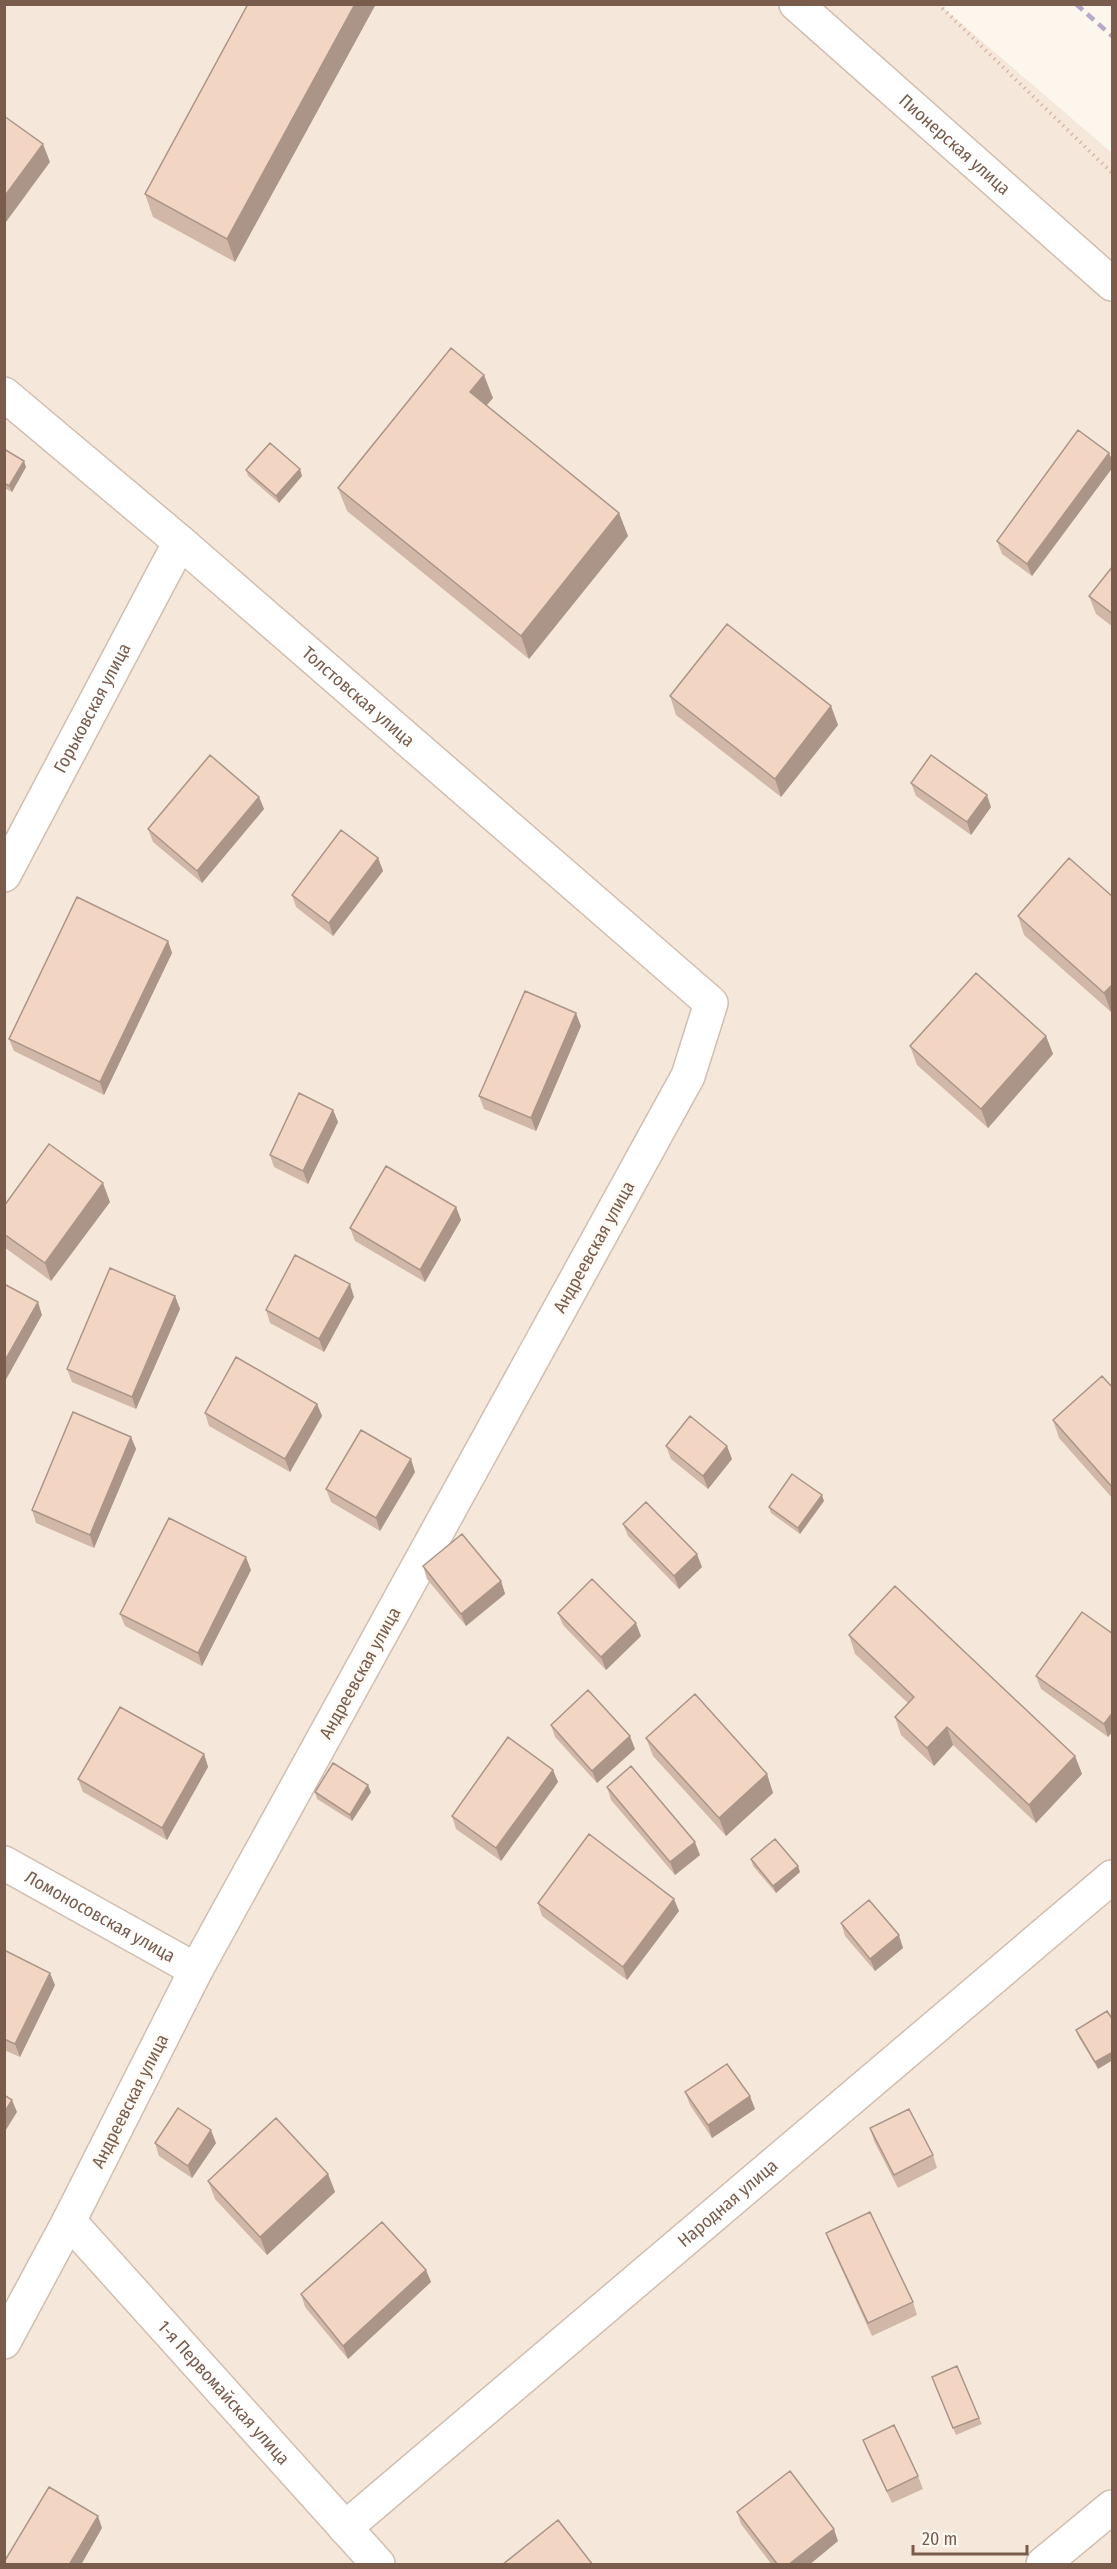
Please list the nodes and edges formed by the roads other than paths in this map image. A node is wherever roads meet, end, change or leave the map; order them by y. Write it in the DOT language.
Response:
graph roads {
  1 [pos="796,4"];
  2 [pos="1113,284"];
  3 [pos="4,394"];
  4 [pos="180,542"];
  5 [pos="4,875"];
  6 [pos="711,1004"];
  7 [pos="4,1863"];
  8 [pos="1113,1877"];
  9 [pos="196,1970"];
  10 [pos="69,2221"];
  11 [pos="4,2342"];
  12 [pos="1113,2507"];
  13 [pos="345,2528"];
  14 [pos="378,2565"];
  15 [pos="1043,2565"];
  1 -- 2 [label="street, Пионерская улица"];
  3 -- 4 [label="street, Толстовская улица"];
  4 -- 5 [label="street, Горьковская улица"];
  4 -- 6 [label="street, Толстовская улица"];
  6 -- 9 [label="street, Андреевская улица"];
  7 -- 9 [label="street, Ломоносовская улица"];
  8 -- 13 [label="street, Народная улица"];
  9 -- 10 [label="street, Андреевская улица"];
  10 -- 11 [label="street, Андреевская улица"];
  10 -- 13 [label="street, 1-я Первомайская улица"];
  12 -- 15 [label="street"];
  13 -- 14 [label="street, 1-я Первомайская улица"];
}
